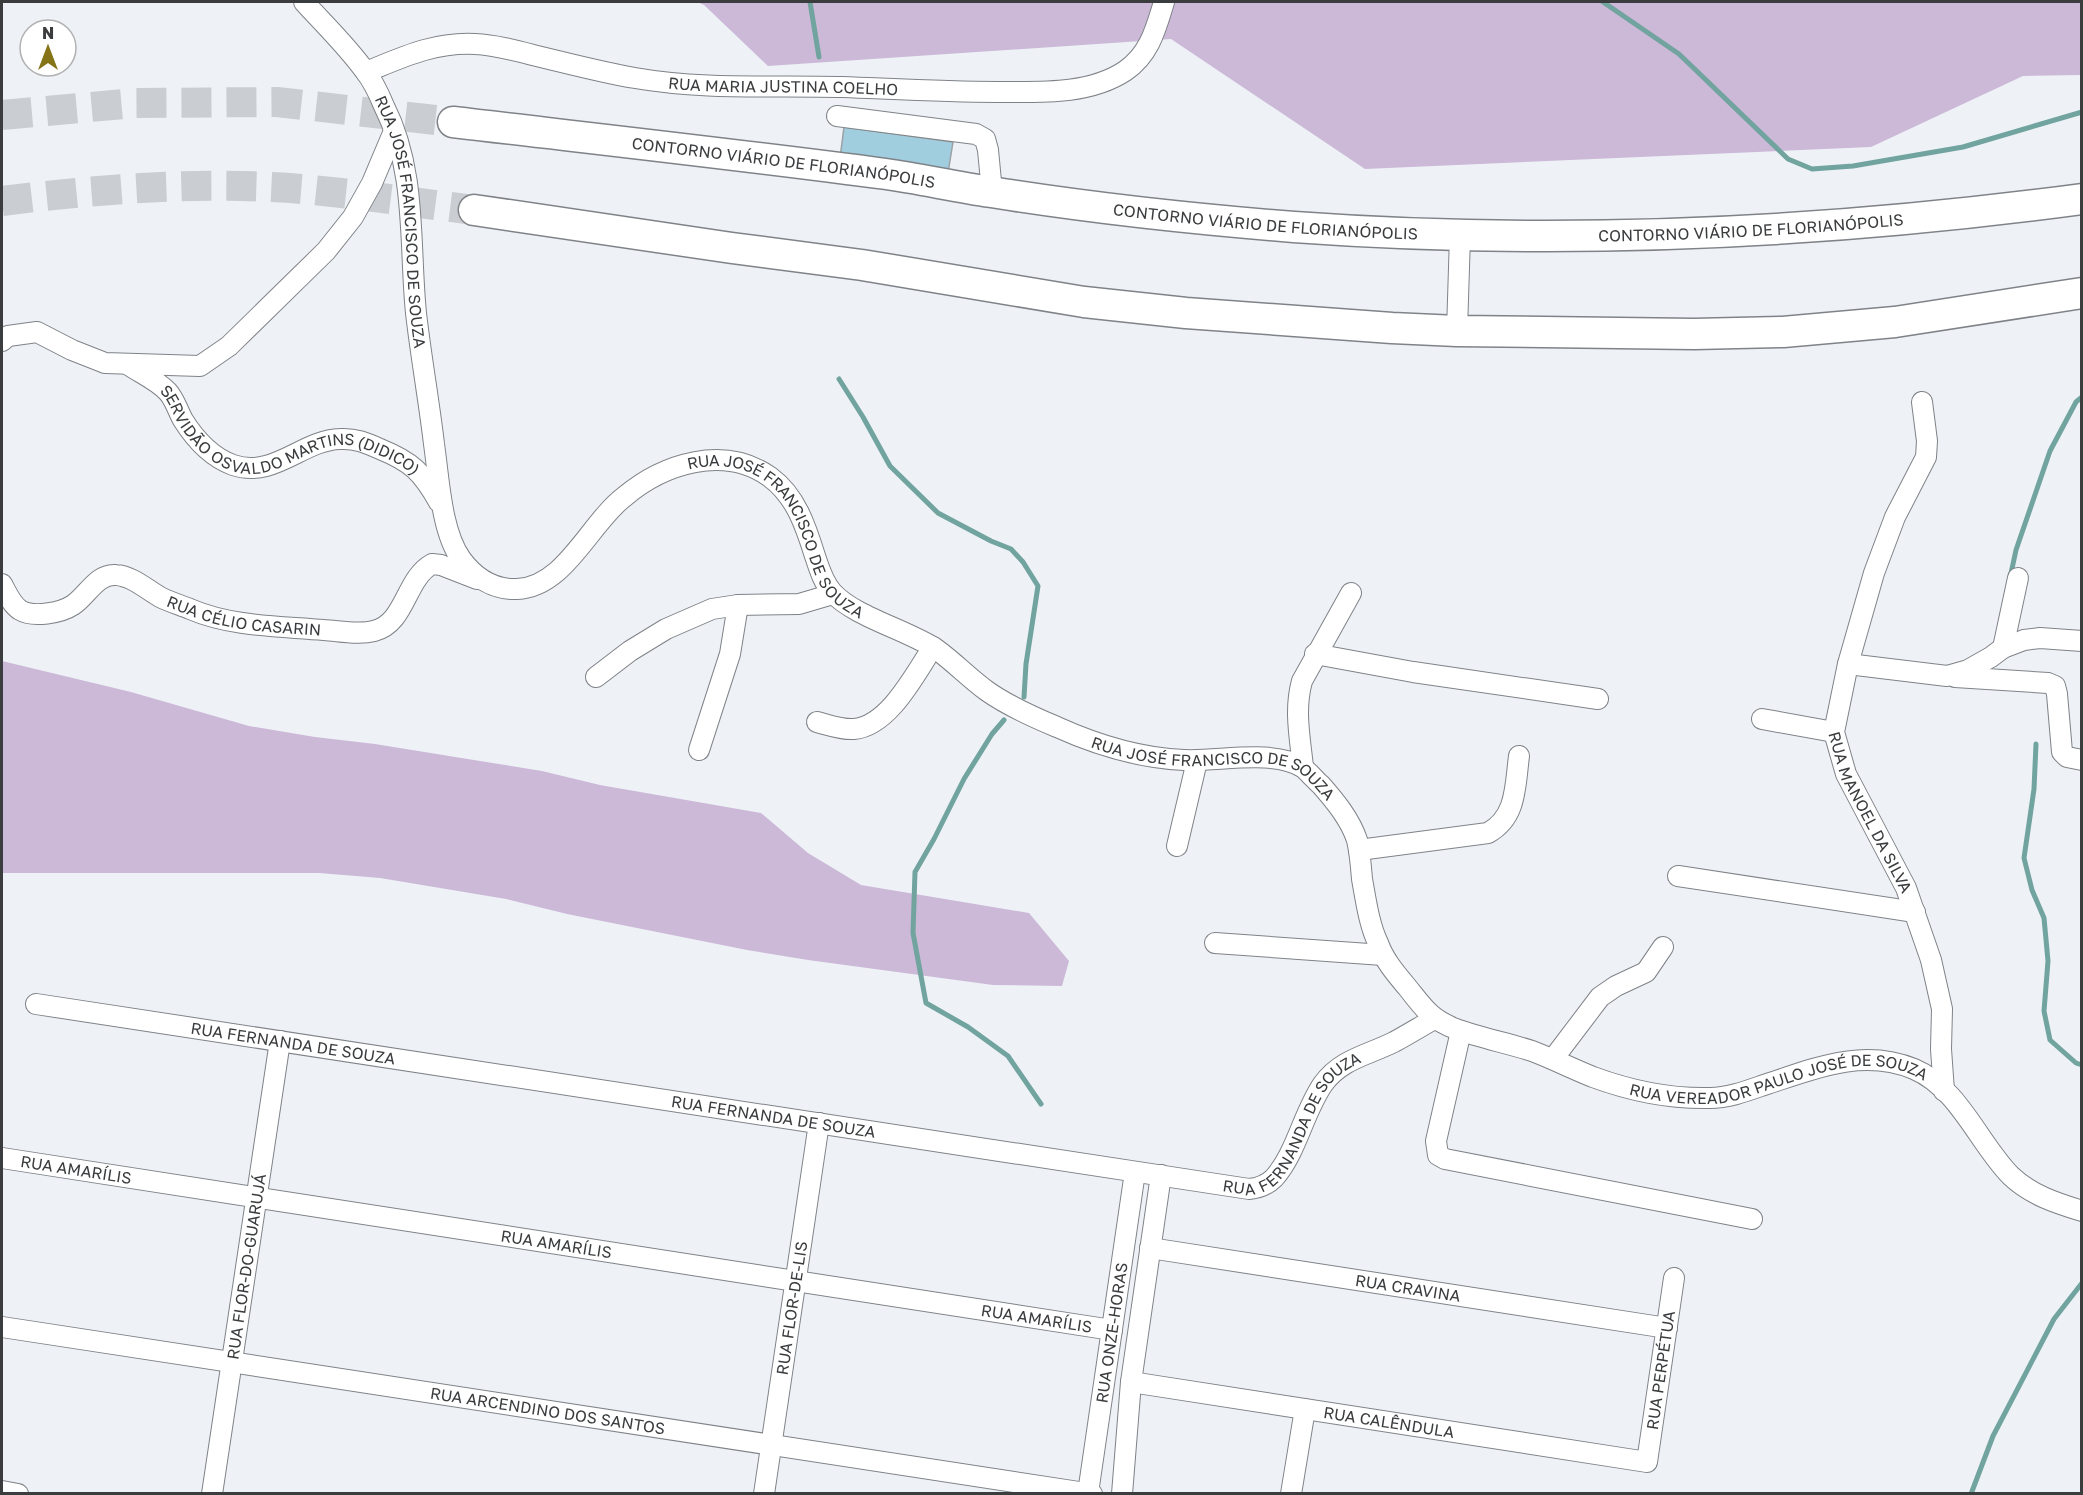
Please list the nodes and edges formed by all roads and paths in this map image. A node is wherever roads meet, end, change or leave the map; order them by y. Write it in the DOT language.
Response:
graph roads {
  1 [pos="304,2"];
  2 [pos="1164,2"];
  3 [pos="366,72"];
  4 [pos="837,116"];
  5 [pos="453,122"];
  6 [pos="394,131"];
  7 [pos="992,192"];
  8 [pos="2082,199"];
  9 [pos="474,210"];
  10 [pos="1460,236"];
  11 [pos="2082,293"];
  12 [pos="1456,331"];
  13 [pos="2,341"];
  14 [pos="126,364"];
  15 [pos="1922,402"];
  16 [pos="444,509"];
  17 [pos="2019,578"];
  18 [pos="485,583"];
  19 [pos="2,584"];
  20 [pos="1351,593"];
  21 [pos="833,594"];
  22 [pos="738,605"];
  23 [pos="2082,641"];
  24 [pos="933,647"];
  25 [pos="2003,648"];
  26 [pos="1315,654"];
  27 [pos="1848,664"];
  28 [pos="1947,676"];
  29 [pos="596,677"];
  30 [pos="1598,699"];
  31 [pos="1762,719"];
  32 [pos="817,723"];
  33 [pos="1834,732"];
  34 [pos="699,750"];
  35 [pos="1519,756"];
  36 [pos="2082,760"];
  37 [pos="1197,761"];
  38 [pos="1303,767"];
  39 [pos="1177,846"];
  40 [pos="1359,850"];
  41 [pos="1678,876"];
  42 [pos="1915,912"];
  43 [pos="1215,943"];
  44 [pos="1663,947"];
  45 [pos="1383,956"];
  46 [pos="36,1004"];
  47 [pos="1434,1019"];
  48 [pos="1461,1031"];
  49 [pos="280,1041"];
  50 [pos="1553,1059"];
  51 [pos="1944,1091"];
  52 [pos="819,1123"];
  53 [pos="2,1158"];
  54 [pos="1135,1172"];
  55 [pos="1161,1175"];
  56 [pos="257,1198"];
  57 [pos="2082,1211"];
  58 [pos="1752,1219"];
  59 [pos="1150,1248"];
  60 [pos="1674,1278"];
  61 [pos="795,1281"];
  62 [pos="2,1327"];
  63 [pos="1667,1328"];
  64 [pos="1112,1330"];
  65 [pos="232,1362"];
  66 [pos="1131,1382"];
  67 [pos="1305,1409"];
  68 [pos="771,1444"];
  69 [pos="1647,1462"];
  70 [pos="2,1491"];
  71 [pos="1088,1493"];
  72 [pos="18,1494"];
  73 [pos="212,1494"];
  74 [pos="764,1494"];
  75 [pos="1092,1494"];
  76 [pos="1122,1494"];
  77 [pos="1291,1494"];
  1 -- 3 [label="street, RUA JOSÉ FRANCISCO DE SOUZA"];
  2 -- 3 [label="street, RUA MARIA JUSTINA COELHO"];
  3 -- 6 [label="street, RUA JOSÉ FRANCISCO DE SOUZA"];
  4 -- 7 [label="street"];
  5 -- 7 [label="highway, CONTORNO VIÁRIO DE FLORIANÓPOLIS"];
  6 -- 14 [label="street"];
  6 -- 16 [label="street, RUA JOSÉ FRANCISCO DE SOUZA"];
  7 -- 10 [label="highway, CONTORNO VIÁRIO DE FLORIANÓPOLIS"];
  8 -- 10 [label="highway, CONTORNO VIÁRIO DE FLORIANÓPOLIS"];
  9 -- 12 [label="highway"];
  10 -- 12 [label="street"];
  11 -- 12 [label="highway"];
  13 -- 14 [label="street"];
  14 -- 16 [label="street, SERVIDÃO OSVALDO MARTINS (DIDICO)"];
  15 -- 27 [label="street, RUA MANOEL DA SILVA"];
  16 -- 18 [label="street, RUA JOSÉ FRANCISCO DE SOUZA"];
  17 -- 25 [label="street"];
  18 -- 19 [label="street, RUA CÉLIO CASARIN"];
  18 -- 21 [label="street, RUA JOSÉ FRANCISCO DE SOUZA"];
  20 -- 26 [label="street"];
  21 -- 22 [label="street"];
  21 -- 24 [label="street, RUA JOSÉ FRANCISCO DE SOUZA"];
  22 -- 29 [label="street"];
  22 -- 34 [label="street"];
  23 -- 25 [label="street"];
  24 -- 32 [label="street"];
  24 -- 37 [label="street, RUA JOSÉ FRANCISCO DE SOUZA"];
  25 -- 28 [label="street"];
  26 -- 30 [label="street"];
  26 -- 38 [label="street"];
  27 -- 28 [label="street"];
  27 -- 33 [label="street, RUA MANOEL DA SILVA"];
  28 -- 36 [label="street"];
  31 -- 33 [label="street"];
  33 -- 42 [label="street, RUA MANOEL DA SILVA"];
  35 -- 40 [label="street"];
  37 -- 38 [label="street, RUA JOSÉ FRANCISCO DE SOUZA"];
  37 -- 39 [label="street"];
  38 -- 40 [label="street, RUA JOSÉ FRANCISCO DE SOUZA"];
  40 -- 45 [label="street, RUA JOSÉ FRANCISCO DE SOUZA"];
  41 -- 42 [label="street"];
  42 -- 51 [label="street, RUA MANOEL DA SILVA"];
  43 -- 45 [label="street"];
  44 -- 50 [label="street"];
  45 -- 47 [label="street, RUA JOSÉ FRANCISCO DE SOUZA"];
  46 -- 49 [label="street, RUA FERNANDA DE SOUZA"];
  47 -- 48 [label="street, RUA VEREADOR PAULO JOSÉ DE SOUZA"];
  47 -- 55 [label="street, RUA FERNANDA DE SOUZA"];
  48 -- 50 [label="street, RUA VEREADOR PAULO JOSÉ DE SOUZA"];
  48 -- 58 [label="street"];
  49 -- 52 [label="street, RUA FERNANDA DE SOUZA"];
  49 -- 56 [label="street, RUA FLOR-DO-GUARUJÁ"];
  50 -- 51 [label="street, RUA VEREADOR PAULO JOSÉ DE SOUZA"];
  51 -- 57 [label="street, RUA VEREADOR PAULO JOSÉ DE SOUZA"];
  52 -- 54 [label="street, RUA FERNANDA DE SOUZA"];
  52 -- 61 [label="street, RUA FLOR-DE-LIS"];
  53 -- 56 [label="street, RUA AMARÍLIS"];
  54 -- 55 [label="street, RUA FERNANDA DE SOUZA"];
  54 -- 64 [label="street, RUA ONZE-HORAS"];
  55 -- 59 [label="street, RUA ONZE-HORAS"];
  56 -- 61 [label="street, RUA AMARÍLIS"];
  56 -- 65 [label="street, RUA FLOR-DO-GUARUJÁ"];
  59 -- 63 [label="street, RUA CRAVINA"];
  59 -- 66 [label="street, RUA ONZE-HORAS"];
  60 -- 63 [label="street, RUA PERPÉTUA"];
  61 -- 64 [label="street, RUA AMARÍLIS"];
  61 -- 68 [label="street, RUA FLOR-DE-LIS"];
  62 -- 65 [label="street, RUA ARCENDINO DOS SANTOS"];
  63 -- 69 [label="street, RUA PERPÉTUA"];
  64 -- 71 [label="street, RUA ONZE-HORAS"];
  65 -- 68 [label="street, RUA ARCENDINO DOS SANTOS"];
  65 -- 73 [label="street, RUA FLOR-DO-GUARUJÁ"];
  66 -- 67 [label="street, RUA CALÊNDULA"];
  66 -- 76 [label="street, RUA ONZE-HORAS"];
  67 -- 69 [label="street, RUA CALÊNDULA"];
  67 -- 77 [label="street"];
  68 -- 71 [label="street, RUA ARCENDINO DOS SANTOS"];
  68 -- 74 [label="street, RUA FLOR-DE-LIS"];
  70 -- 72 [label="street"];
  71 -- 75 [label="street, RUA ARCENDINO DOS SANTOS"];
}
